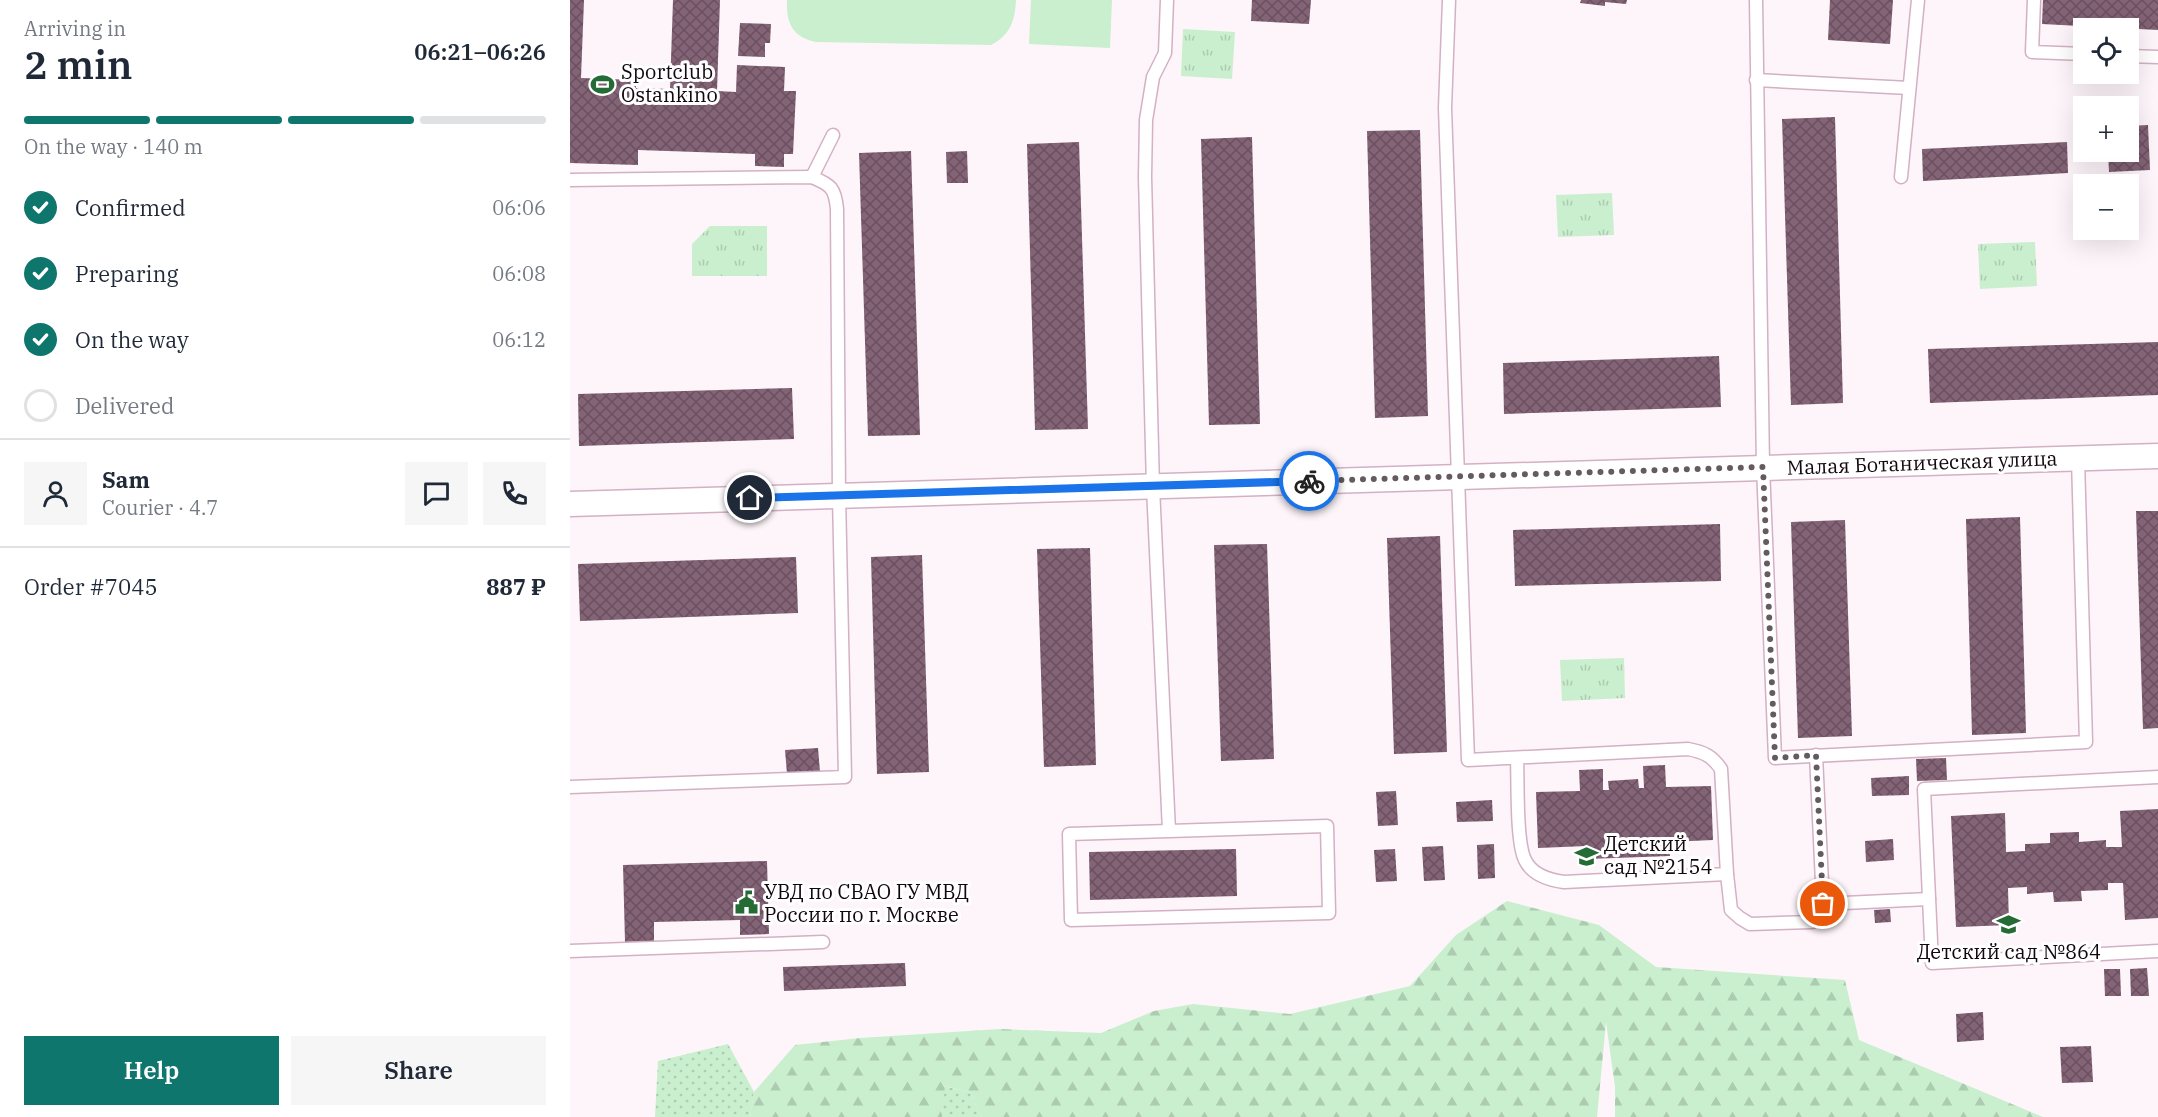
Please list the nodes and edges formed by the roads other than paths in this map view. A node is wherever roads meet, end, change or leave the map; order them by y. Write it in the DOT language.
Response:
graph roads {
  1 [pos="1167,0"];
  2 [pos="1449,0"];
  3 [pos="1756,0"];
  4 [pos="1918,0"];
  5 [pos="2034,0"];
  6 [pos="2073,54"];
  7 [pos="2139,56"];
  8 [pos="2158,57"];
  9 [pos="1756,80"];
  10 [pos="1910,88"];
  11 [pos="833,135"];
  12 [pos="812,177"];
  13 [pos="1902,177"];
  14 [pos="570,180"];
  15 [pos="2158,456"];
  16 [pos="2078,459"];
  17 [pos="1763,467"];
  18 [pos="1459,476"];
  19 [pos="1153,487"];
  20 [pos="839,495"];
  21 [pos="570,504"];
  22 [pos="1816,755"];
  23 [pos="1517,758"];
  24 [pos="2158,777"];
  25 [pos="570,787"];
  26 [pos="1169,831"];
  27 [pos="1727,874"];
  28 [pos="1929,899"];
  29 [pos="1823,904"];
  30 [pos="823,942"];
  31 [pos="570,951"];
  32 [pos="2158,951"];
  1 -- 19 [label="lane"];
  2 -- 18 [label="lane"];
  3 -- 9 [label="lane"];
  4 -- 10 [label="lane"];
  5 -- 6 [label="lane"];
  7 -- 8 [label="lane"];
  9 -- 10 [label="lane"];
  9 -- 17 [label="lane"];
  10 -- 13 [label="lane"];
  11 -- 12 [label="lane"];
  12 -- 14 [label="lane"];
  12 -- 20 [label="lane"];
  15 -- 16 [label="street, Малая Ботаническая улица"];
  16 -- 17 [label="street, Малая Ботаническая улица"];
  16 -- 22 [label="lane"];
  17 -- 18 [label="street, Малая Ботаническая улица"];
  17 -- 22 [label="lane"];
  18 -- 19 [label="street, Малая Ботаническая улица"];
  18 -- 23 [label="lane"];
  19 -- 20 [label="street, Малая Ботаническая улица"];
  19 -- 26 [label="lane"];
  20 -- 21 [label="street, Малая Ботаническая улица"];
  20 -- 25 [label="lane"];
  22 -- 29 [label="lane"];
  23 -- 27 [label="lane"];
  23 -- 27 [label="lane"];
  24 -- 28 [label="lane"];
  26 -- 26 [label="lane"];
  27 -- 29 [label="lane"];
  28 -- 29 [label="lane"];
  28 -- 32 [label="lane"];
  30 -- 31 [label="lane"];
}
